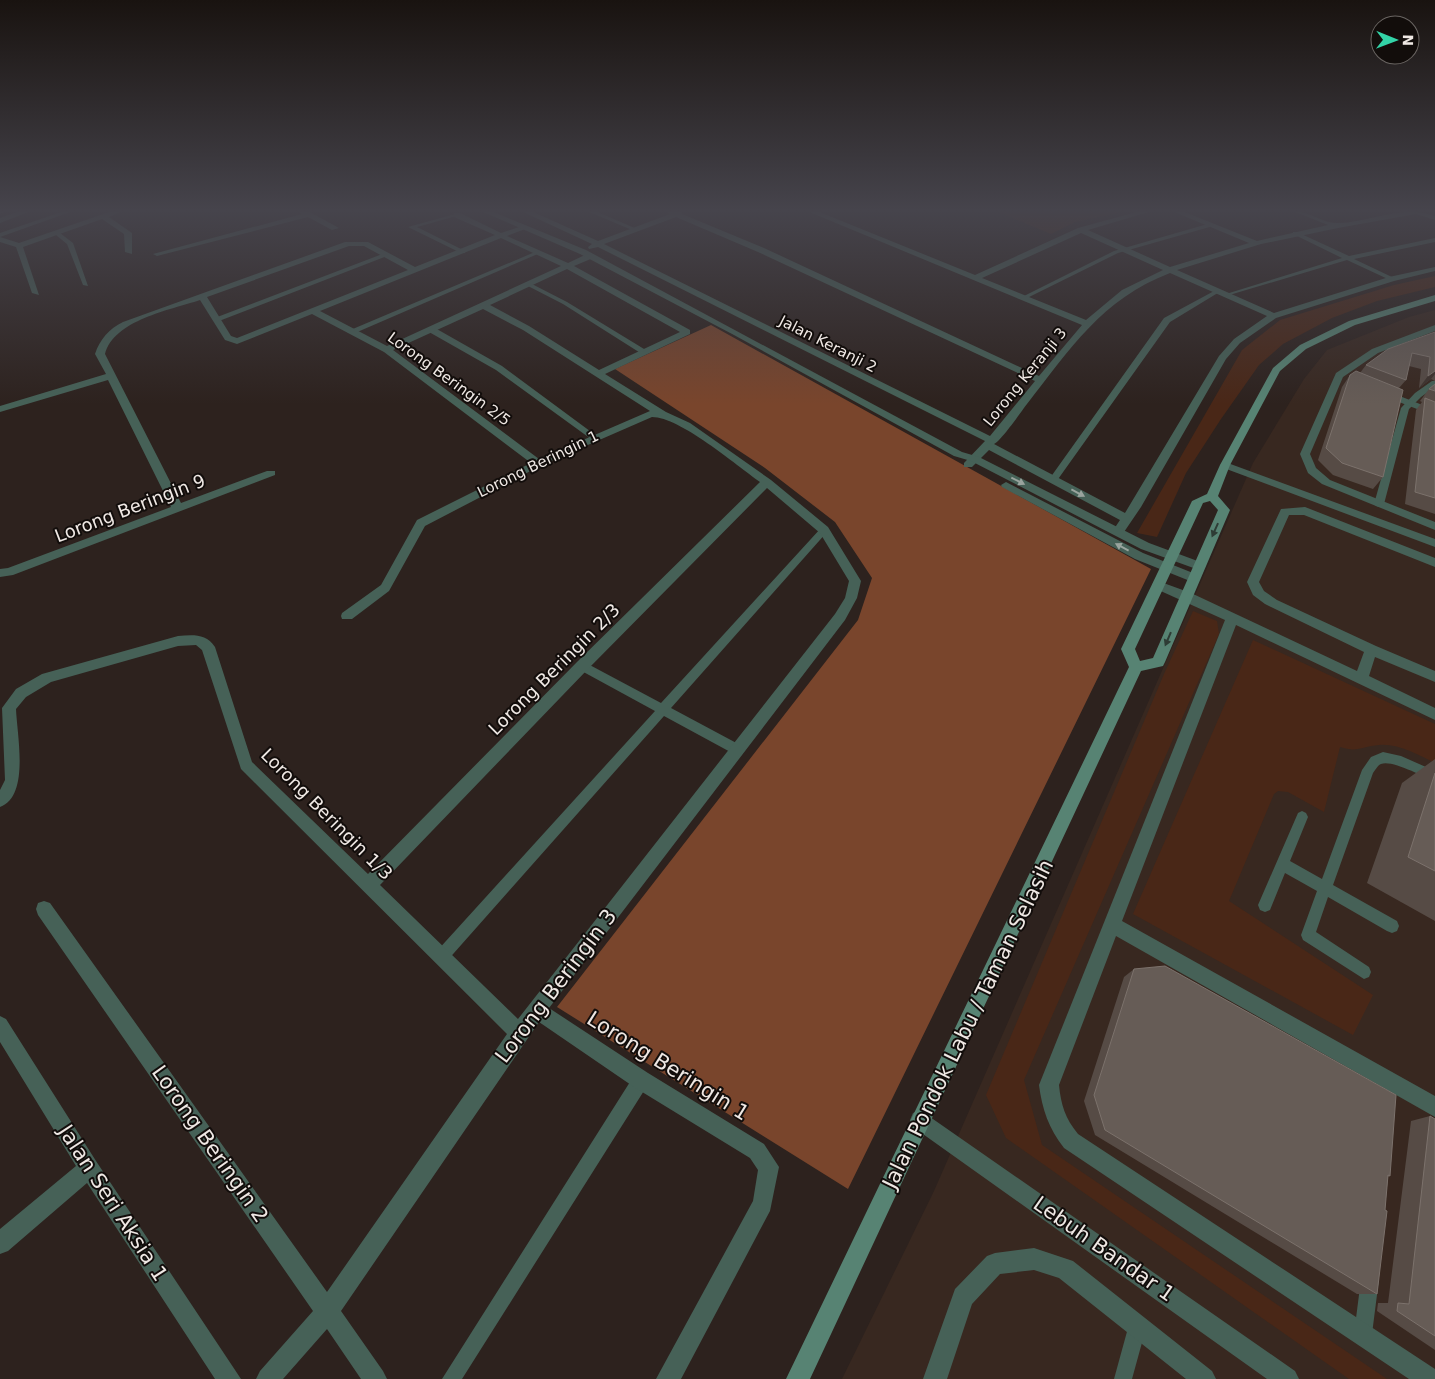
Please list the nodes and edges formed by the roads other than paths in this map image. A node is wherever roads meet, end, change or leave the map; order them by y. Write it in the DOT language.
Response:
graph roads {
  1 [pos="30,275"];
  2 [pos="82,275"];
  3 [pos="260,275"];
  4 [pos="331,275"];
  5 [pos="403,275"];
  6 [pos="484,275"];
  7 [pos="551,275"];
  8 [pos="584,275"];
  9 [pos="627,275"];
  10 [pos="660,275"];
  11 [pos="816,275"];
  12 [pos="969,275"];
  13 [pos="981,275"];
  14 [pos="1070,275"];
  15 [pos="1156,275"];
  16 [pos="1179,275"];
  17 [pos="1292,275"];
  18 [pos="1384,275"];
  19 [pos="1409,275"];
  20 [pos="975,278"];
  21 [pos="1392,279"];
  22 [pos="86,285"];
  23 [pos="530,285"];
  24 [pos="1218,291"];
  25 [pos="36,293"];
  26 [pos="1228,295"];
  27 [pos="202,296"];
  28 [pos="1023,298"];
  29 [pos="1435,298"];
  30 [pos="485,306"];
  31 [pos="313,311"];
  32 [pos="1273,316"];
  33 [pos="216,319"];
  34 [pos="1088,324"];
  35 [pos="1435,328"];
  36 [pos="432,330"];
  37 [pos="352,331"];
  38 [pos="387,350"];
  39 [pos="645,352"];
  40 [pos="598,374"];
  41 [pos="110,376"];
  42 [pos="1343,377"];
  43 [pos="1041,380"];
  44 [pos="1435,383"];
  45 [pos="1374,389"];
  46 [pos="1410,403"];
  47 [pos="0,409"];
  48 [pos="1435,413"];
  49 [pos="662,414"];
  50 [pos="594,437"];
  51 [pos="991,444"];
  52 [pos="972,462"];
  53 [pos="538,464"];
  54 [pos="1225,465"];
  55 [pos="270,473"];
  56 [pos="1053,480"];
  57 [pos="767,482"];
  58 [pos="1212,496"];
  59 [pos="1379,504"];
  60 [pos="178,509"];
  61 [pos="1127,519"];
  62 [pos="1435,526"];
  63 [pos="824,530"];
  64 [pos="1118,532"];
  65 [pos="1435,543"];
  66 [pos="1169,562"];
  67 [pos="1435,563"];
  68 [pos="1197,572"];
  69 [pos="0,573"];
  70 [pos="1158,585"];
  71 [pos="1187,596"];
  72 [pos="347,616"];
  73 [pos="1232,618"];
  74 [pos="1371,650"];
  75 [pos="582,666"];
  76 [pos="1136,668"];
  77 [pos="1435,677"];
  78 [pos="1361,679"];
  79 [pos="663,709"];
  80 [pos="1435,714"];
  81 [pos="738,750"];
  82 [pos="1435,776"];
  83 [pos="0,800"];
  84 [pos="1302,817"];
  85 [pos="1282,864"];
  86 [pos="369,885"];
  87 [pos="1324,888"];
  88 [pos="1265,905"];
  89 [pos="44,909"];
  90 [pos="1112,925"];
  91 [pos="1392,926"];
  92 [pos="441,957"];
  93 [pos="1364,972"];
  94 [pos="536,1010"];
  95 [pos="0,1024"];
  96 [pos="519,1032"];
  97 [pos="641,1080"];
  98 [pos="1395,1084"];
  99 [pos="1393,1103"];
  100 [pos="1435,1107"];
  101 [pos="920,1120"];
  102 [pos="89,1168"];
  103 [pos="0,1243"];
  104 [pos="1372,1267"];
  105 [pos="327,1312"];
  106 [pos="1137,1328"];
  107 [pos="1363,1334"];
  108 [pos="228,1379"];
  109 [pos="268,1379"];
  110 [pos="375,1379"];
  111 [pos="451,1379"];
  112 [pos="668,1379"];
  113 [pos="798,1379"];
  114 [pos="935,1379"];
  115 [pos="1123,1379"];
  116 [pos="1204,1379"];
  117 [pos="1288,1379"];
  118 [pos="1429,1379"];
  1 -- 25 [label="street"];
  2 -- 22 [label="lane"];
  3 -- 27 [label="street"];
  4 -- 33 [label="lane"];
  5 -- 31 [label="street"];
  6 -- 37 [label="lane"];
  7 -- 23 [label="street"];
  8 -- 39 [label="street"];
  9 -- 52 [label="street"];
  10 -- 51 [label="street, Jalan Keranji 2"];
  11 -- 43 [label="street"];
  12 -- 20 [label="street"];
  13 -- 20 [label="street"];
  14 -- 28 [label="lane"];
  15 -- 34 [label="street, Lorong Keranji 3"];
  16 -- 24 [label="street"];
  17 -- 26 [label="lane"];
  18 -- 21 [label="lane"];
  19 -- 21 [label="street"];
  20 -- 28 [label="street"];
  21 -- 32 [label="street"];
  23 -- 30 [label="street"];
  23 -- 39 [label="lane"];
  24 -- 26 [label="street"];
  24 -- 56 [label="lane"];
  26 -- 32 [label="street"];
  27 -- 33 [label="street"];
  27 -- 41 [label="street"];
  28 -- 34 [label="street"];
  29 -- 54 [label="main road"];
  30 -- 36 [label="street"];
  30 -- 40 [label="street"];
  31 -- 33 [label="street"];
  31 -- 37 [label="street, Lorong Beringin 2/5"];
  32 -- 61 [label="street"];
  34 -- 43 [label="street, Lorong Keranji 3"];
  35 -- 42 [label="street"];
  36 -- 38 [label="street"];
  36 -- 50 [label="lane"];
  37 -- 38 [label="street, Lorong Beringin 2/5"];
  38 -- 53 [label="street, Lorong Beringin 2/5"];
  39 -- 40 [label="street"];
  40 -- 49 [label="street"];
  41 -- 47 [label="street"];
  41 -- 60 [label="street"];
  42 -- 59 [label="street"];
  43 -- 51 [label="street, Lorong Keranji 3"];
  44 -- 46 [label="lane"];
  45 -- 46 [label="street"];
  46 -- 48 [label="street"];
  46 -- 59 [label="lane"];
  49 -- 50 [label="street, Lorong Beringin 1"];
  49 -- 57 [label="street"];
  50 -- 53 [label="street, Lorong Beringin 1"];
  51 -- 52 [label="street, Lorong Keranji 3"];
  51 -- 56 [label="street, Jalan Keranji 2"];
  52 -- 64 [label="street, one-way"];
  66 -- 52 [label="street, one-way"];
  53 -- 72 [label="street, Lorong Beringin 1"];
  54 -- 58 [label="main road"];
  54 -- 65 [label="street"];
  55 -- 60 [label="street, Lorong Beringin 9"];
  56 -- 61 [label="street, Jalan Keranji 2, one-way"];
  57 -- 63 [label="street"];
  57 -- 75 [label="street, Lorong Beringin 2/3"];
  58 -- 66 [label="main road"];
  58 -- 68 [label="main road, one-way"];
  59 -- 62 [label="street"];
  60 -- 69 [label="street, Lorong Beringin 9"];
  61 -- 64 [label="street"];
  63 -- 79 [label="lane"];
  63 -- 81 [label="street, Lorong Beringin 3"];
  64 -- 66 [label="street"];
  66 -- 68 [label="street"];
  66 -- 70 [label="main road"];
  67 -- 74 [label="street"];
  68 -- 71 [label="main road"];
  70 -- 71 [label="street"];
  70 -- 76 [label="main road"];
  71 -- 73 [label="street"];
  71 -- 76 [label="main road, one-way"];
  73 -- 78 [label="street"];
  73 -- 90 [label="street"];
  74 -- 77 [label="street"];
  74 -- 78 [label="street"];
  75 -- 79 [label="lane"];
  75 -- 86 [label="street, Lorong Beringin 2/3"];
  76 -- 101 [label="main road, Jalan Pondok Labu / Taman Selasih"];
  78 -- 80 [label="street"];
  79 -- 81 [label="lane"];
  79 -- 92 [label="lane"];
  81 -- 94 [label="street, Lorong Beringin 3"];
  82 -- 87 [label="lane"];
  83 -- 86 [label="street, Lorong Beringin 1/3"];
  84 -- 85 [label="lane"];
  85 -- 87 [label="lane"];
  85 -- 88 [label="lane"];
  86 -- 92 [label="street, Lorong Beringin 1/3"];
  87 -- 91 [label="lane"];
  87 -- 93 [label="lane"];
  89 -- 105 [label="street, Lorong Beringin 2"];
  90 -- 98 [label="street"];
  90 -- 107 [label="street"];
  92 -- 96 [label="street, Lorong Beringin 1/3"];
  94 -- 96 [label="street, Lorong Beringin 3"];
  94 -- 97 [label="street, Lorong Beringin 1"];
  95 -- 102 [label="street, Jalan Seri Aksia 1"];
  96 -- 105 [label="street, Lorong Beringin 3"];
  97 -- 111 [label="lane"];
  97 -- 112 [label="street, Lorong Beringin 1"];
  98 -- 99 [label="lane"];
  98 -- 100 [label="street"];
  101 -- 113 [label="main road, Jalan Pondok Labu / Taman Selasih"];
  101 -- 117 [label="street, Lebuh Bandar 1"];
  102 -- 103 [label="street"];
  102 -- 108 [label="street, Jalan Seri Aksia 1"];
  104 -- 107 [label="lane"];
  105 -- 109 [label="street, Lorong Beringin 3"];
  105 -- 110 [label="street, Lorong Beringin 2"];
  106 -- 114 [label="street"];
  106 -- 115 [label="lane"];
  106 -- 116 [label="street"];
  107 -- 118 [label="street"];
}
